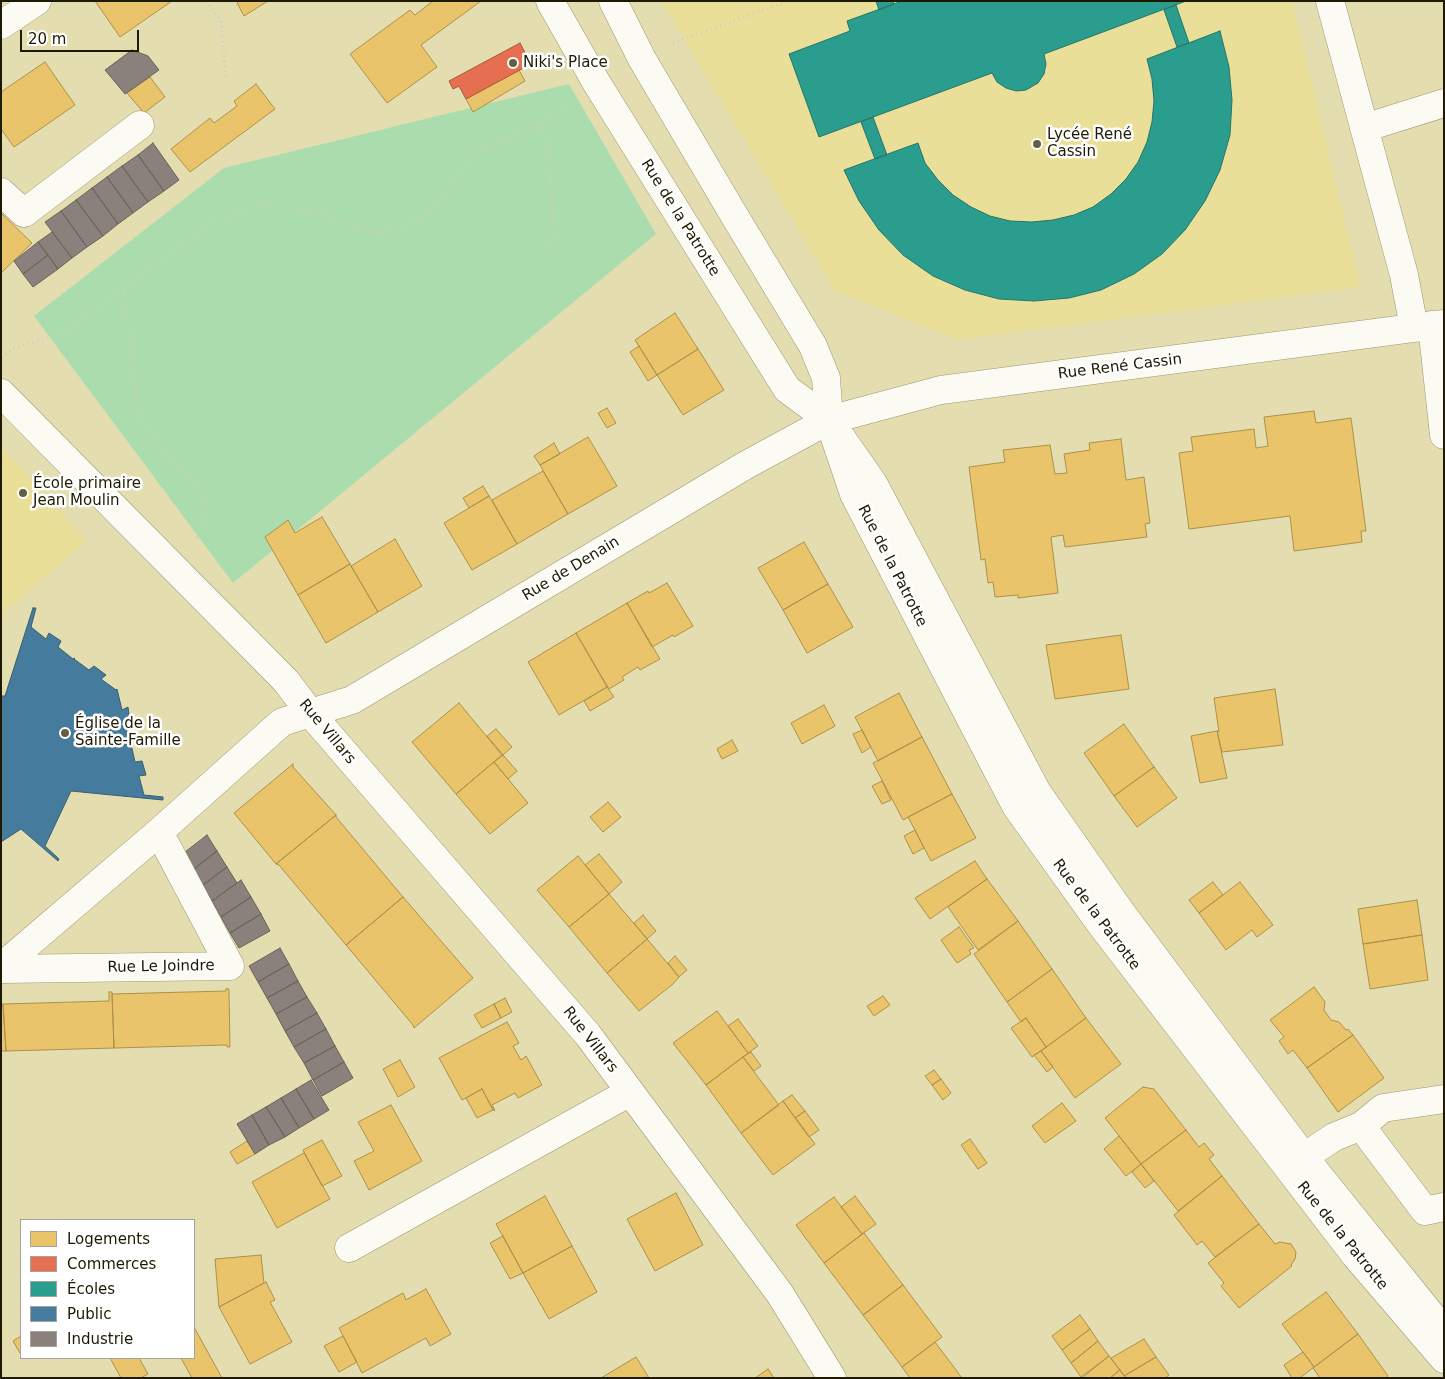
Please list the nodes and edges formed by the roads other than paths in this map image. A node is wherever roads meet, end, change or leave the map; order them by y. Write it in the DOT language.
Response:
graph roads {
  1 [pos="37,1"];
  2 [pos="550,1"];
  3 [pos="613,1"];
  4 [pos="1330,1"];
  5 [pos="1,25"];
  6 [pos="1444,103"];
  7 [pos="140,125"];
  8 [pos="1364,128"];
  9 [pos="1,192"];
  10 [pos="1430,326"];
  11 [pos="1,393"];
  12 [pos="829,420"];
  13 [pos="1444,435"];
  14 [pos="311,714"];
  15 [pos="159,832"];
  16 [pos="1,968"];
  17 [pos="630,1092"];
  18 [pos="1444,1099"];
  19 [pos="1361,1126"];
  20 [pos="1304,1157"];
  21 [pos="1444,1206"];
  22 [pos="348,1248"];
  23 [pos="1444,1331"];
  24 [pos="1444,1359"];
  25 [pos="832,1378"];
  1 -- 5 [label="street"];
  2 -- 12 [label="street, Rue de la Patrotte"];
  3 -- 12 [label="street, Rue de la Patrotte"];
  4 -- 8 [label="street"];
  6 -- 8 [label="street"];
  7 -- 9 [label="street"];
  8 -- 10 [label="street"];
  10 -- 12 [label="street, Rue René Cassin"];
  10 -- 13 [label="street"];
  11 -- 14 [label="street, Rue Villars"];
  12 -- 14 [label="street, Rue de Denain"];
  12 -- 20 [label="street, Rue de la Patrotte"];
  12 -- 24 [label="street, Rue de la Patrotte"];
  14 -- 15 [label="street, Rue Le Joindre"];
  14 -- 17 [label="street, Rue Villars"];
  15 -- 16 [label="street, Rue Le Joindre"];
  15 -- 16 [label="street, Rue Le Joindre"];
  17 -- 22 [label="street"];
  17 -- 25 [label="street, Rue Villars"];
  18 -- 19 [label="street"];
  19 -- 20 [label="street"];
  19 -- 21 [label="street"];
  20 -- 23 [label="street, Rue de la Patrotte"];
}
